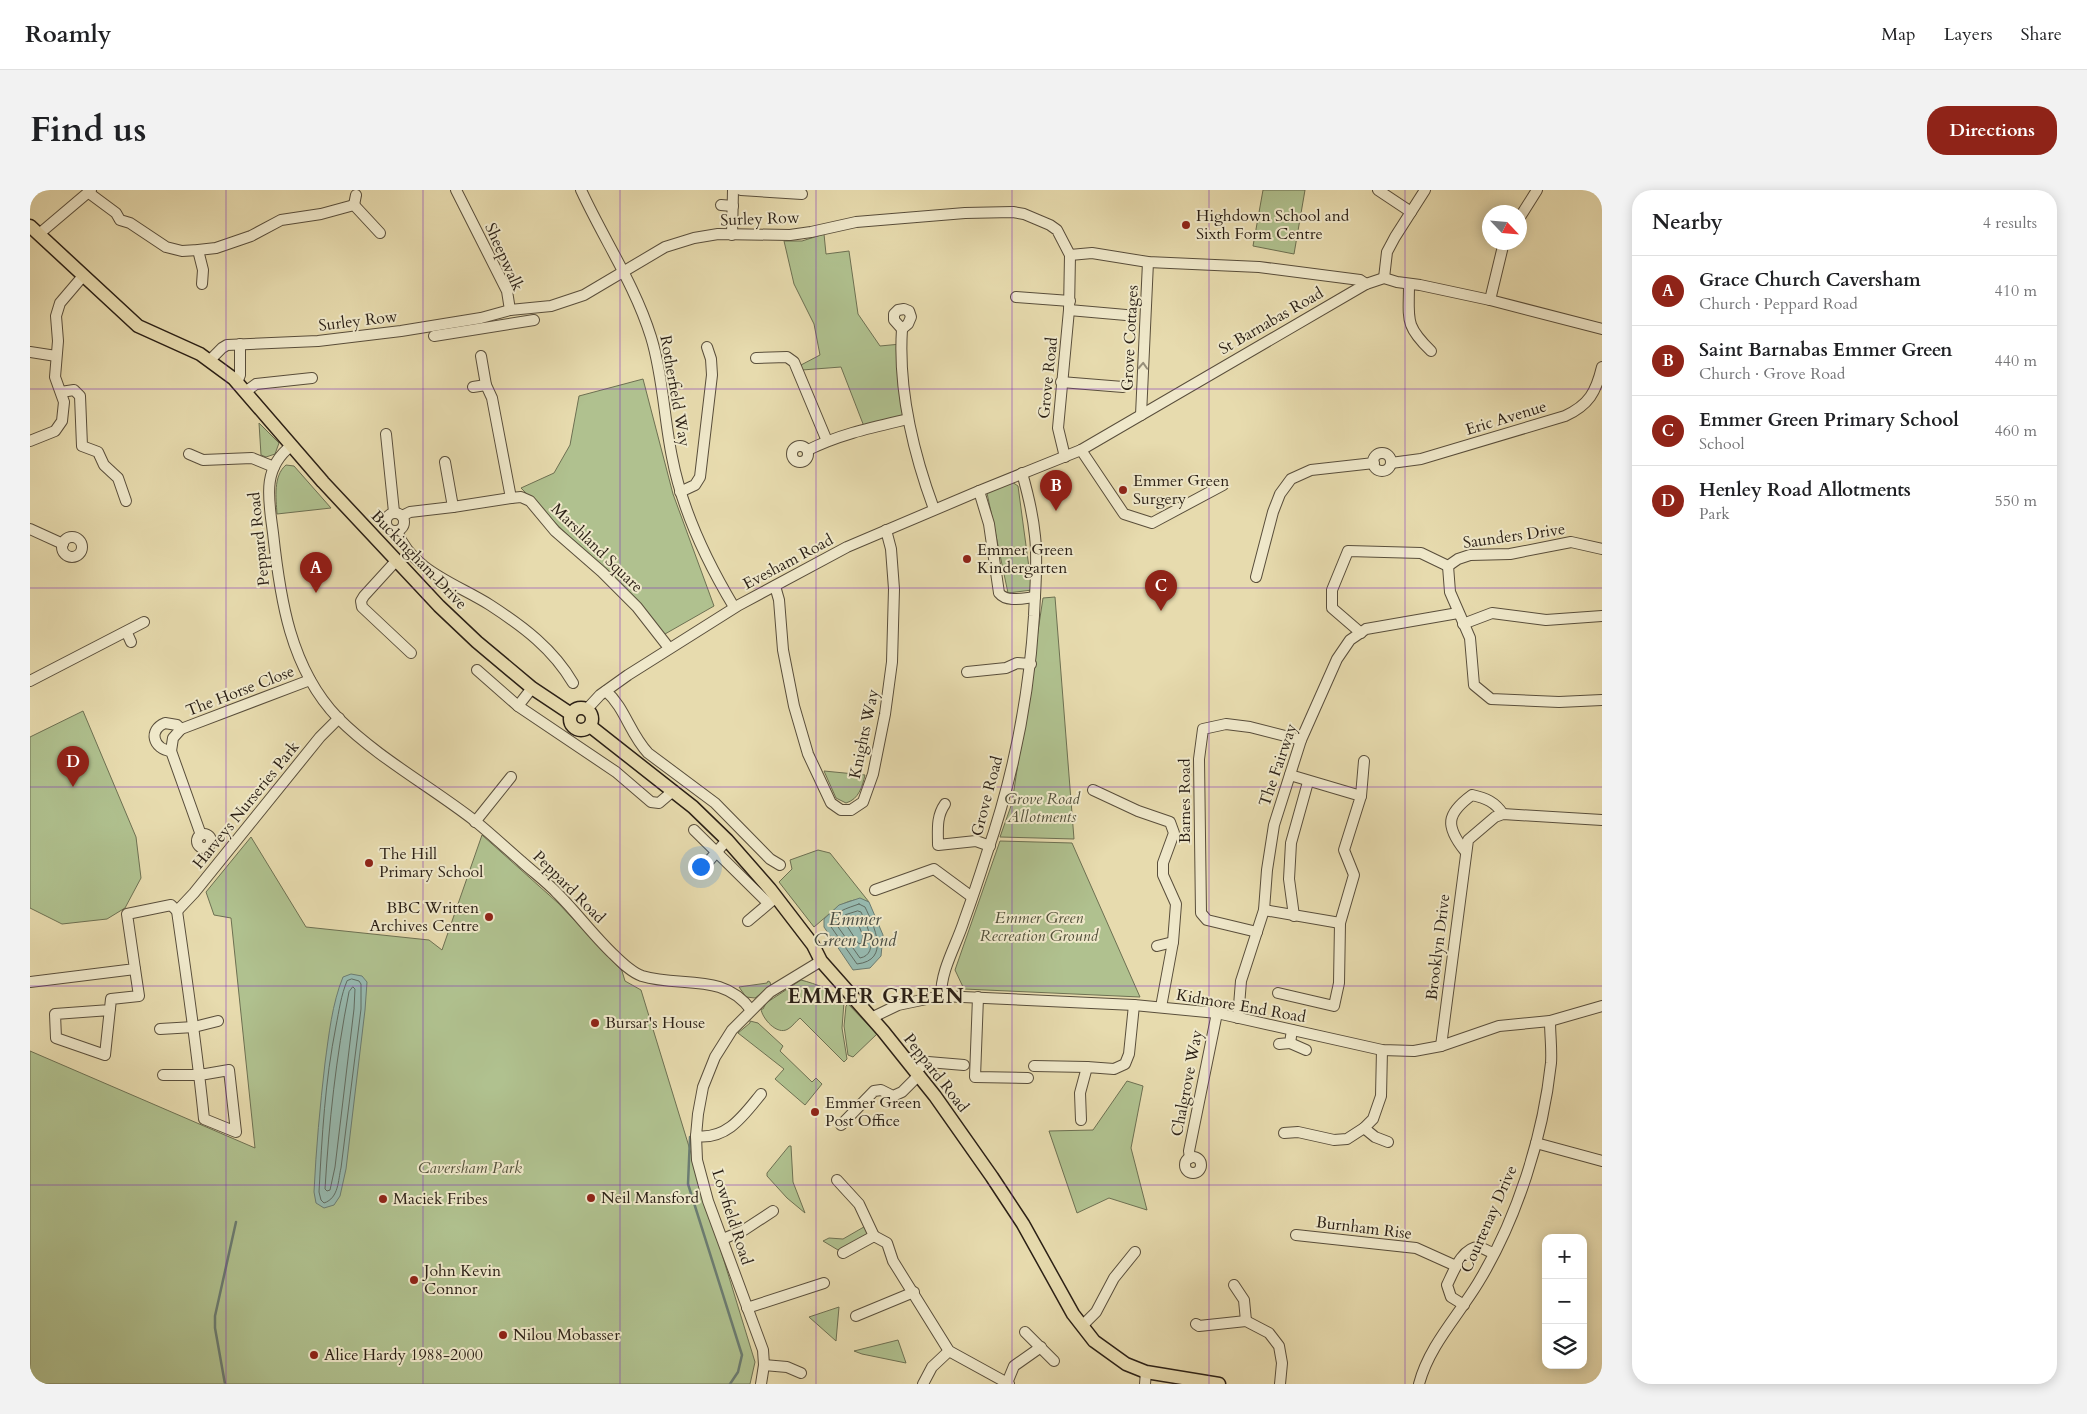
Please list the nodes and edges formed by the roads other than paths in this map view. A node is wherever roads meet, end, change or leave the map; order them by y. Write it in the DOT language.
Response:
graph roads {
  1 [pos="456,190"];
  2 [pos="581,190"];
  3 [pos="733,190"];
  4 [pos="741,190"];
  5 [pos="1378,190"];
  6 [pos="1425,190"];
  7 [pos="1537,190"];
  8 [pos="90,192"];
  9 [pos="802,194"];
  10 [pos="721,205"];
  11 [pos="733,206"];
  12 [pos="1527,206"];
  13 [pos="1411,212"];
  14 [pos="34,230"];
  15 [pos="380,233"];
  16 [pos="732,235"];
  17 [pos="198,250"];
  18 [pos="1502,250"];
  19 [pos="1070,255"];
  20 [pos="1148,262"];
  21 [pos="624,272"];
  22 [pos="83,276"];
  23 [pos="1384,278"];
  24 [pos="202,284"];
  25 [pos="1366,284"];
  26 [pos="1409,284"];
  27 [pos="1016,297"];
  28 [pos="1490,300"];
  29 [pos="1070,306"];
  30 [pos="508,310"];
  31 [pos="1126,315"];
  32 [pos="534,320"];
  33 [pos="508,324"];
  34 [pos="902,329"];
  35 [pos="1602,329"];
  36 [pos="434,336"];
  37 [pos="240,344"];
  38 [pos="707,347"];
  39 [pos="1431,351"];
  40 [pos="30,352"];
  41 [pos="56,356"];
  42 [pos="481,356"];
  43 [pos="756,358"];
  44 [pos="210,360"];
  45 [pos="1602,367"];
  46 [pos="312,378"];
  47 [pos="1061,382"];
  48 [pos="486,385"];
  49 [pos="473,387"];
  50 [pos="1123,387"];
  51 [pos="241,388"];
  52 [pos="61,392"];
  53 [pos="1141,415"];
  54 [pos="908,419"];
  55 [pos="386,434"];
  56 [pos="827,440"];
  57 [pos="30,441"];
  58 [pos="291,446"];
  59 [pos="808,450"];
  60 [pos="1081,450"];
  61 [pos="189,454"];
  62 [pos="1066,457"];
  63 [pos="446,462"];
  64 [pos="274,466"];
  65 [pos="1022,473"];
  66 [pos="1223,485"];
  67 [pos="978,490"];
  68 [pos="680,492"];
  69 [pos="511,498"];
  70 [pos="126,501"];
  71 [pos="453,507"];
  72 [pos="934,509"];
  73 [pos="398,514"];
  74 [pos="30,529"];
  75 [pos="886,530"];
  76 [pos="397,531"];
  77 [pos="63,544"];
  78 [pos="1602,549"];
  79 [pos="395,562"];
  80 [pos="1448,566"];
  81 [pos="1256,577"];
  82 [pos="774,586"];
  83 [pos="1035,597"];
  84 [pos="734,607"];
  85 [pos="1458,613"];
  86 [pos="1602,616"];
  87 [pos="144,622"];
  88 [pos="1463,624"];
  89 [pos="1361,633"];
  90 [pos="669,648"];
  91 [pos="411,653"];
  92 [pos="1030,664"];
  93 [pos="476,670"];
  94 [pos="967,672"];
  95 [pos="310,680"];
  96 [pos="30,681"];
  97 [pos="573,683"];
  98 [pos="532,688"];
  99 [pos="606,691"];
  100 [pos="1602,700"];
  101 [pos="518,706"];
  102 [pos="587,710"];
  103 [pos="572,714"];
  104 [pos="339,718"];
  105 [pos="590,726"];
  106 [pos="181,729"];
  107 [pos="1301,740"];
  108 [pos="170,750"];
  109 [pos="1364,761"];
  110 [pos="1290,775"];
  111 [pos="510,777"];
  112 [pos="1308,782"];
  113 [pos="673,790"];
  114 [pos="1093,790"];
  115 [pos="1361,796"];
  116 [pos="945,804"];
  117 [pos="1503,814"];
  118 [pos="1602,820"];
  119 [pos="476,822"];
  120 [pos="694,830"];
  121 [pos="201,835"];
  122 [pos="727,840"];
  123 [pos="990,846"];
  124 [pos="717,851"];
  125 [pos="1465,851"];
  126 [pos="780,865"];
  127 [pos="701,870"];
  128 [pos="874,890"];
  129 [pos="972,897"];
  130 [pos="772,900"];
  131 [pos="1264,910"];
  132 [pos="177,911"];
  133 [pos="1294,916"];
  134 [pos="748,920"];
  135 [pos="1340,923"];
  136 [pos="1257,932"];
  137 [pos="1173,942"];
  138 [pos="1157,946"];
  139 [pos="821,961"];
  140 [pos="136,968"];
  141 [pos="30,982"];
  142 [pos="1278,993"];
  143 [pos="940,996"];
  144 [pos="978,997"];
  145 [pos="1134,1005"];
  146 [pos="1602,1006"];
  147 [pos="1162,1007"];
  148 [pos="110,1010"];
  149 [pos="751,1010"];
  150 [pos="1217,1013"];
  151 [pos="871,1018"];
  152 [pos="1238,1018"];
  153 [pos="218,1021"];
  154 [pos="1550,1021"];
  155 [pos="194,1027"];
  156 [pos="160,1030"];
  157 [pos="1292,1030"];
  158 [pos="1290,1042"];
  159 [pos="1279,1044"];
  160 [pos="1441,1046"];
  161 [pos="1306,1050"];
  162 [pos="1382,1050"];
  163 [pos="964,1065"];
  164 [pos="1034,1066"];
  165 [pos="1087,1066"];
  166 [pos="917,1073"];
  167 [pos="162,1075"];
  168 [pos="200,1075"];
  169 [pos="1028,1078"];
  170 [pos="761,1094"];
  171 [pos="1081,1120"];
  172 [pos="841,1125"];
  173 [pos="1364,1128"];
  174 [pos="1284,1133"];
  175 [pos="696,1136"];
  176 [pos="1388,1142"];
  177 [pos="1536,1143"];
  178 [pos="1190,1158"];
  179 [pos="1602,1161"];
  180 [pos="840,1184"];
  181 [pos="766,1211"];
  182 [pos="1296,1235"];
  183 [pos="874,1236"];
  184 [pos="723,1239"];
  185 [pos="1135,1252"];
  186 [pos="843,1253"];
  187 [pos="1494,1253"];
  188 [pos="1456,1266"];
  189 [pos="824,1283"];
  190 [pos="1234,1285"];
  191 [pos="914,1292"];
  192 [pos="1464,1306"];
  193 [pos="747,1308"];
  194 [pos="856,1316"];
  195 [pos="1246,1321"];
  196 [pos="1196,1324"];
  197 [pos="1082,1326"];
  198 [pos="1025,1332"];
  199 [pos="1041,1347"];
  200 [pos="948,1351"];
  201 [pos="1054,1361"];
  202 [pos="764,1365"];
  203 [pos="801,1374"];
  204 [pos="1146,1378"];
  205 [pos="1008,1383"];
  206 [pos="761,1384"];
  207 [pos="923,1384"];
  208 [pos="1219,1384"];
  209 [pos="1280,1384"];
  210 [pos="1419,1384"];
  1 -- 30 [label="street, Sheepwalk"];
  2 -- 21 [label="street, Rotherfield Way"];
  3 -- 11 [label="street"];
  4 -- 9 [label="street"];
  5 -- 13 [label="street"];
  6 -- 13 [label="street"];
  7 -- 12 [label="street"];
  8 -- 14 [label="street"];
  8 -- 17 [label="street"];
  10 -- 11 [label="street"];
  11 -- 16 [label="street"];
  13 -- 23 [label="street"];
  14 -- 22 [label="main road"];
  15 -- 17 [label="street"];
  16 -- 19 [label="street, Surley Row"];
  16 -- 21 [label="street, Surley Row"];
  17 -- 24 [label="street"];
  18 -- 28 [label="street"];
  19 -- 20 [label="street"];
  19 -- 29 [label="street, Grove Road"];
  20 -- 25 [label="street"];
  53 -- 20 [label="street, Grove Cottages, one-way"];
  21 -- 30 [label="street, Surley Row"];
  21 -- 68 [label="street, Rotherfield Way"];
  22 -- 41 [label="street"];
  22 -- 44 [label="main road"];
  23 -- 25 [label="street, St Barnabas Road"];
  23 -- 26 [label="street"];
  25 -- 53 [label="street, St Barnabas Road"];
  26 -- 28 [label="street"];
  26 -- 39 [label="street"];
  27 -- 29 [label="street"];
  28 -- 35 [label="street"];
  29 -- 31 [label="street"];
  29 -- 47 [label="street, Grove Road"];
  30 -- 33 [label="street, Sheepwalk"];
  30 -- 37 [label="street, Surley Row"];
  32 -- 33 [label="street"];
  33 -- 36 [label="street"];
  34 -- 54 [label="street"];
  37 -- 44 [label="street, Surley Row"];
  37 -- 51 [label="street"];
  38 -- 68 [label="street"];
  40 -- 41 [label="street"];
  41 -- 52 [label="street"];
  42 -- 48 [label="street"];
  43 -- 56 [label="street"];
  44 -- 51 [label="main road"];
  45 -- 81 [label="street, Eric Avenue"];
  46 -- 51 [label="street"];
  47 -- 50 [label="street, Grove Cottages"];
  47 -- 62 [label="street, Grove Road"];
  48 -- 49 [label="street"];
  48 -- 69 [label="street"];
  51 -- 58 [label="main road"];
  52 -- 57 [label="street"];
  52 -- 70 [label="street"];
  53 -- 60 [label="street, St Barnabas Road"];
  54 -- 56 [label="street"];
  54 -- 72 [label="street"];
  55 -- 73 [label="street"];
  56 -- 59 [label="street"];
  58 -- 64 [label="street, Peppard Road"];
  58 -- 79 [label="main road, Buckingham Drive"];
  60 -- 62 [label="street, St Barnabas Road"];
  60 -- 66 [label="street"];
  61 -- 64 [label="street"];
  62 -- 65 [label="street"];
  63 -- 71 [label="street"];
  64 -- 95 [label="street, Peppard Road"];
  65 -- 67 [label="street, Evesham Road"];
  65 -- 83 [label="street, Grove Road"];
  67 -- 72 [label="street, Evesham Road"];
  67 -- 83 [label="street"];
  68 -- 84 [label="street, Rotherfield Way"];
  69 -- 71 [label="street, Marshland Square"];
  69 -- 90 [label="street, Marshland Square"];
  71 -- 73 [label="street, Marshland Square"];
  72 -- 75 [label="street, Evesham Road"];
  73 -- 76 [label="street"];
  73 -- 76 [label="street"];
  74 -- 77 [label="street"];
  75 -- 82 [label="street, Evesham Road"];
  75 -- 82 [label="street, Knights Way"];
  76 -- 97 [label="street, Buckingham Drive"];
  78 -- 80 [label="street, Saunders Drive"];
  79 -- 91 [label="street"];
  79 -- 98 [label="main road, Buckingham Drive"];
  80 -- 85 [label="street, Saunders Drive"];
  80 -- 89 [label="street"];
  82 -- 84 [label="street, Evesham Road"];
  83 -- 92 [label="street, Grove Road"];
  84 -- 90 [label="street, Evesham Road"];
  85 -- 88 [label="street, Saunders Drive"];
  85 -- 89 [label="street, The Fairway"];
  86 -- 88 [label="street"];
  87 -- 96 [label="street"];
  88 -- 100 [label="street, Saunders Drive"];
  89 -- 107 [label="street, The Fairway"];
  90 -- 99 [label="street, Evesham Road"];
  92 -- 94 [label="street"];
  92 -- 123 [label="street, Grove Road"];
  93 -- 101 [label="street"];
  95 -- 104 [label="street, Peppard Road"];
  95 -- 106 [label="street, The Horse Close"];
  98 -- 101 [label="street"];
  98 -- 103 [label="main road, Buckingham Drive"];
  99 -- 102 [label="street, Evesham Road"];
  99 -- 126 [label="street"];
  101 -- 113 [label="street"];
  102 -- 103 [label="main road"];
  102 -- 105 [label="main road"];
  103 -- 105 [label="main road"];
  104 -- 119 [label="street, Peppard Road"];
  104 -- 132 [label="street, Harveys Nurseries Park"];
  105 -- 113 [label="main road"];
  106 -- 108 [label="street, The Horse Close"];
  106 -- 108 [label="street, The Horse Close"];
  107 -- 110 [label="street, The Fairway"];
  107 -- 136 [label="street, Barnes Road"];
  108 -- 121 [label="street, The Horse Close"];
  109 -- 115 [label="street"];
  110 -- 112 [label="street"];
  110 -- 131 [label="street, The Fairway"];
  111 -- 119 [label="street"];
  112 -- 115 [label="street"];
  112 -- 133 [label="street"];
  113 -- 122 [label="main road"];
  114 -- 137 [label="street"];
  115 -- 135 [label="street"];
  116 -- 123 [label="street"];
  117 -- 118 [label="street"];
  117 -- 125 [label="street, Brooklyn Drive"];
  117 -- 125 [label="street"];
  119 -- 149 [label="street, Peppard Road"];
  120 -- 124 [label="street"];
  122 -- 124 [label="street"];
  122 -- 130 [label="main road"];
  123 -- 129 [label="street, Grove Road"];
  124 -- 127 [label="street"];
  124 -- 130 [label="street"];
  125 -- 160 [label="street, Brooklyn Drive"];
  128 -- 129 [label="street"];
  129 -- 143 [label="street, Grove Road"];
  130 -- 134 [label="street"];
  130 -- 139 [label="main road"];
  131 -- 133 [label="street"];
  131 -- 136 [label="street, The Fairway"];
  132 -- 140 [label="street"];
  132 -- 155 [label="street"];
  133 -- 135 [label="street"];
  135 -- 142 [label="street"];
  136 -- 152 [label="street, The Fairway"];
  137 -- 138 [label="street"];
  137 -- 147 [label="street"];
  139 -- 149 [label="street"];
  139 -- 151 [label="main road, Peppard Road"];
  140 -- 141 [label="street"];
  140 -- 148 [label="street"];
  143 -- 144 [label="street, Kidmore End Road"];
  143 -- 151 [label="street, Kidmore End Road"];
  144 -- 145 [label="street, Kidmore End Road"];
  144 -- 169 [label="street"];
  145 -- 147 [label="street, Kidmore End Road"];
  145 -- 165 [label="street"];
  146 -- 154 [label="street, Kidmore End Road"];
  147 -- 150 [label="street, Kidmore End Road"];
  148 -- 148 [label="street"];
  149 -- 175 [label="street, Lowfield Road"];
  150 -- 152 [label="street, Kidmore End Road"];
  150 -- 178 [label="street, Chalgrove Way"];
  151 -- 166 [label="main road, Peppard Road"];
  152 -- 157 [label="street, Kidmore End Road"];
  153 -- 155 [label="street"];
  154 -- 160 [label="street, Kidmore End Road"];
  154 -- 177 [label="street, Courtenay Drive"];
  155 -- 156 [label="street"];
  155 -- 168 [label="street"];
  157 -- 158 [label="street"];
  157 -- 162 [label="street, Kidmore End Road"];
  158 -- 159 [label="street"];
  158 -- 161 [label="street"];
  160 -- 162 [label="street, Kidmore End Road"];
  162 -- 173 [label="street"];
  163 -- 166 [label="street"];
  164 -- 165 [label="street"];
  165 -- 171 [label="street"];
  166 -- 172 [label="street"];
  166 -- 197 [label="main road, Peppard Road"];
  167 -- 168 [label="street"];
  168 -- 168 [label="street"];
  170 -- 175 [label="street"];
  173 -- 174 [label="street"];
  173 -- 176 [label="street"];
  175 -- 184 [label="street, Lowfield Road"];
  177 -- 179 [label="street"];
  177 -- 187 [label="street, Courtenay Drive"];
  180 -- 183 [label="street"];
  181 -- 184 [label="street"];
  182 -- 188 [label="street, Burnham Rise"];
  183 -- 186 [label="street"];
  183 -- 191 [label="street"];
  184 -- 193 [label="street, Lowfield Road"];
  185 -- 197 [label="street"];
  187 -- 188 [label="street"];
  187 -- 192 [label="street, Courtenay Drive"];
  188 -- 192 [label="street"];
  189 -- 193 [label="street"];
  190 -- 195 [label="street"];
  191 -- 194 [label="street"];
  191 -- 200 [label="street"];
  192 -- 210 [label="street, Courtenay Drive"];
  193 -- 202 [label="street, Lowfield Road"];
  195 -- 196 [label="street"];
  195 -- 209 [label="street"];
  197 -- 204 [label="main road, Peppard Road"];
  198 -- 199 [label="street"];
  199 -- 201 [label="street"];
  199 -- 205 [label="street"];
  200 -- 205 [label="street"];
  200 -- 207 [label="street"];
  202 -- 203 [label="street"];
  202 -- 206 [label="street, Lowfield Road"];
  204 -- 208 [label="main road, Peppard Road"];
}
